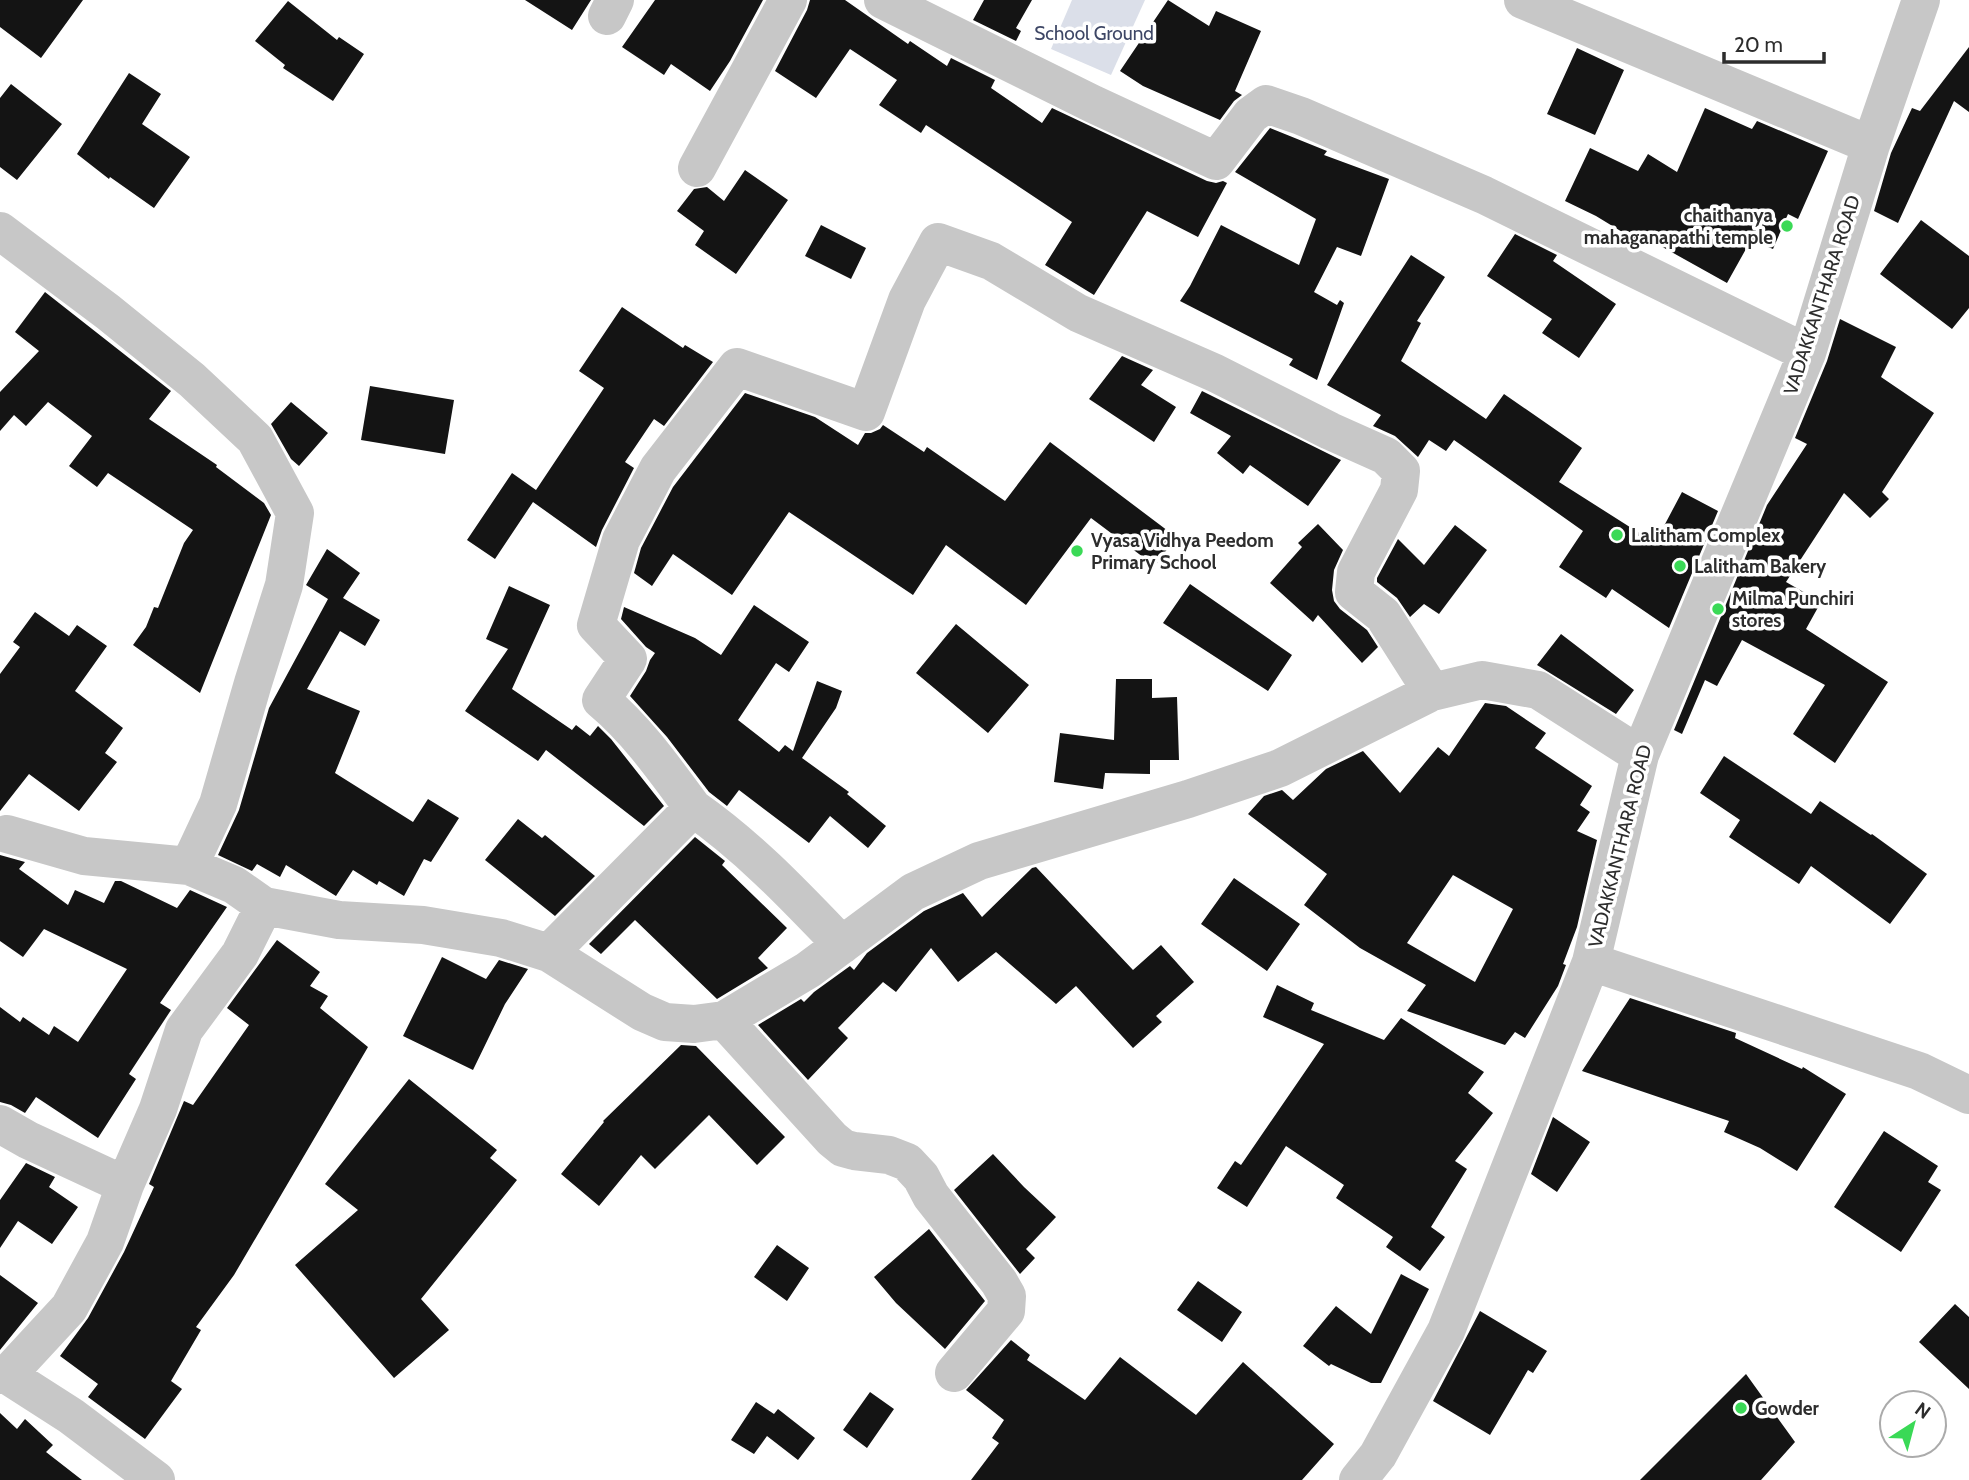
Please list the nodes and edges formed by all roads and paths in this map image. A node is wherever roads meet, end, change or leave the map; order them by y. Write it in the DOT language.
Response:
graph roads {
  1 [pos="788,0"];
  2 [pos="883,0"];
  3 [pos="1523,0"];
  4 [pos="1917,2"];
  5 [pos="1871,145"];
  6 [pos="697,167"];
  7 [pos="0,231"];
  8 [pos="1807,353"];
  9 [pos="1432,692"];
  10 [pos="1640,755"];
  11 [pos="692,808"];
  12 [pos="2,836"];
  13 [pos="189,866"];
  14 [pos="264,905"];
  15 [pos="842,945"];
  16 [pos="549,953"];
  17 [pos="1591,962"];
  18 [pos="724,1020"];
  19 [pos="1969,1095"];
  20 [pos="0,1124"];
  21 [pos="125,1185"];
  22 [pos="954,1373"];
  23 [pos="4,1375"];
  24 [pos="156,1480"];
  25 [pos="1358,1480"];
  1 -- 6 [label="street"];
  2 -- 8 [label="street"];
  3 -- 5 [label="street"];
  4 -- 5 [label="street, VADAKKANTHARA ROAD"];
  5 -- 8 [label="street, VADAKKANTHARA ROAD"];
  7 -- 13 [label="street"];
  8 -- 10 [label="street, VADAKKANTHARA ROAD"];
  9 -- 10 [label="street"];
  9 -- 11 [label="street"];
  9 -- 15 [label="street"];
  10 -- 17 [label="street, VADAKKANTHARA ROAD"];
  11 -- 15 [label="street"];
  11 -- 16 [label="street"];
  12 -- 13 [label="street"];
  13 -- 14 [label="street"];
  14 -- 16 [label="street"];
  14 -- 21 [label="street"];
  15 -- 18 [label="street"];
  16 -- 18 [label="street"];
  17 -- 19 [label="street"];
  17 -- 25 [label="street, VADAKKANTHARA ROAD"];
  18 -- 22 [label="street"];
  20 -- 21 [label="street"];
  21 -- 23 [label="street"];
  23 -- 24 [label="street"];
}
